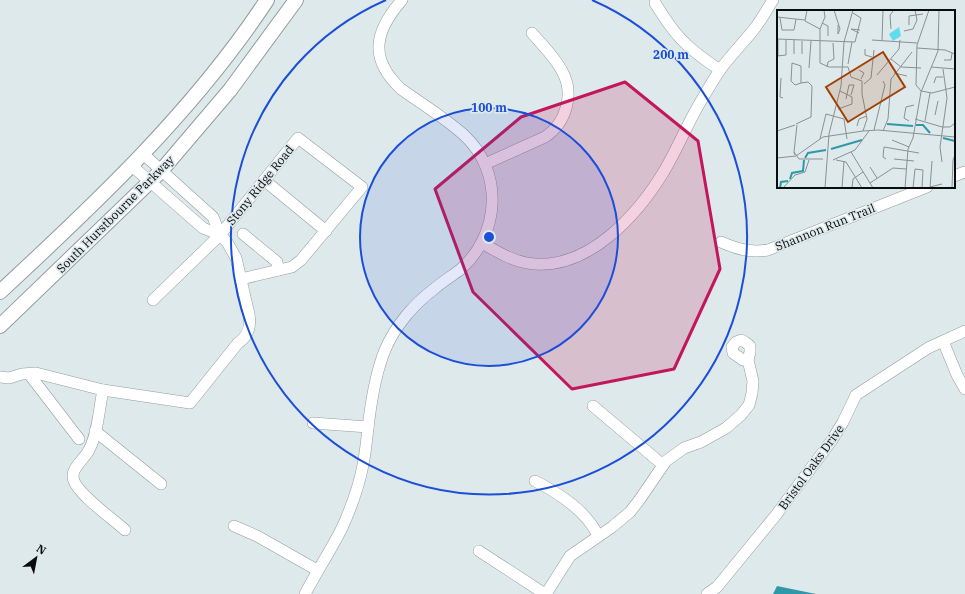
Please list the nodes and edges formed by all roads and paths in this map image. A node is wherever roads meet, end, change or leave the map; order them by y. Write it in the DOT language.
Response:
graph roads {
  1 [pos="267,0"];
  2 [pos="296,0"];
  3 [pos="402,0"];
  4 [pos="773,0"];
  5 [pos="655,3"];
  6 [pos="532,33"];
  7 [pos="720,70"];
  8 [pos="142,153"];
  9 [pos="485,164"];
  10 [pos="131,165"];
  11 [pos="161,171"];
  12 [pos="965,172"];
  13 [pos="955,176"];
  14 [pos="264,180"];
  15 [pos="149,182"];
  16 [pos="924,188"];
  17 [pos="326,231"];
  18 [pos="243,234"];
  19 [pos="220,235"];
  20 [pos="721,242"];
  21 [pos="482,243"];
  22 [pos="278,270"];
  23 [pos="241,279"];
  24 [pos="0,292"];
  25 [pos="153,300"];
  26 [pos="0,326"];
  27 [pos="965,331"];
  28 [pos="943,341"];
  29 [pos="748,360"];
  30 [pos="29,374"];
  31 [pos="0,377"];
  32 [pos="965,389"];
  33 [pos="103,390"];
  34 [pos="593,406"];
  35 [pos="313,423"];
  36 [pos="368,428"];
  37 [pos="95,431"];
  38 [pos="79,439"];
  39 [pos="663,465"];
  40 [pos="535,481"];
  41 [pos="161,484"];
  42 [pos="234,526"];
  43 [pos="125,530"];
  44 [pos="598,536"];
  45 [pos="480,551"];
  46 [pos="317,570"];
  47 [pos="305,594"];
  48 [pos="546,594"];
  49 [pos="708,594"];
  1 -- 8 [label="main road, South Hurstbourne Parkway"];
  2 -- 11 [label="main road, South Hurstbourne Parkway"];
  3 -- 9 [label="street"];
  4 -- 7 [label="street"];
  5 -- 7 [label="street"];
  6 -- 9 [label="street"];
  7 -- 21 [label="street"];
  8 -- 10 [label="main road, South Hurstbourne Parkway"];
  8 -- 11 [label="street"];
  9 -- 21 [label="street"];
  10 -- 15 [label="street"];
  10 -- 24 [label="main road, South Hurstbourne Parkway"];
  11 -- 15 [label="main road, South Hurstbourne Parkway"];
  11 -- 19 [label="street"];
  12 -- 13 [label="street"];
  14 -- 17 [label="street"];
  14 -- 17 [label="street, Stony Ridge Road"];
  14 -- 19 [label="street, Stony Ridge Road"];
  15 -- 19 [label="street"];
  15 -- 26 [label="main road, South Hurstbourne Parkway"];
  16 -- 20 [label="street, Shannon Run Trail"];
  17 -- 22 [label="street, Stony Ridge Road"];
  18 -- 22 [label="street"];
  19 -- 23 [label="street"];
  19 -- 25 [label="street, Stony Ridge Road"];
  21 -- 36 [label="street"];
  22 -- 23 [label="street, Stony Ridge Road"];
  23 -- 33 [label="street"];
  27 -- 28 [label="street, Bristol Oaks Drive"];
  28 -- 32 [label="street"];
  28 -- 49 [label="street, Bristol Oaks Drive"];
  29 -- 39 [label="street"];
  30 -- 31 [label="street"];
  30 -- 33 [label="street"];
  30 -- 38 [label="street"];
  33 -- 37 [label="street"];
  34 -- 39 [label="street"];
  35 -- 36 [label="street"];
  36 -- 46 [label="street"];
  37 -- 41 [label="street"];
  37 -- 43 [label="street"];
  39 -- 44 [label="street"];
  40 -- 44 [label="street"];
  42 -- 46 [label="street"];
  44 -- 48 [label="street"];
  45 -- 48 [label="street"];
  46 -- 47 [label="street"];
}
